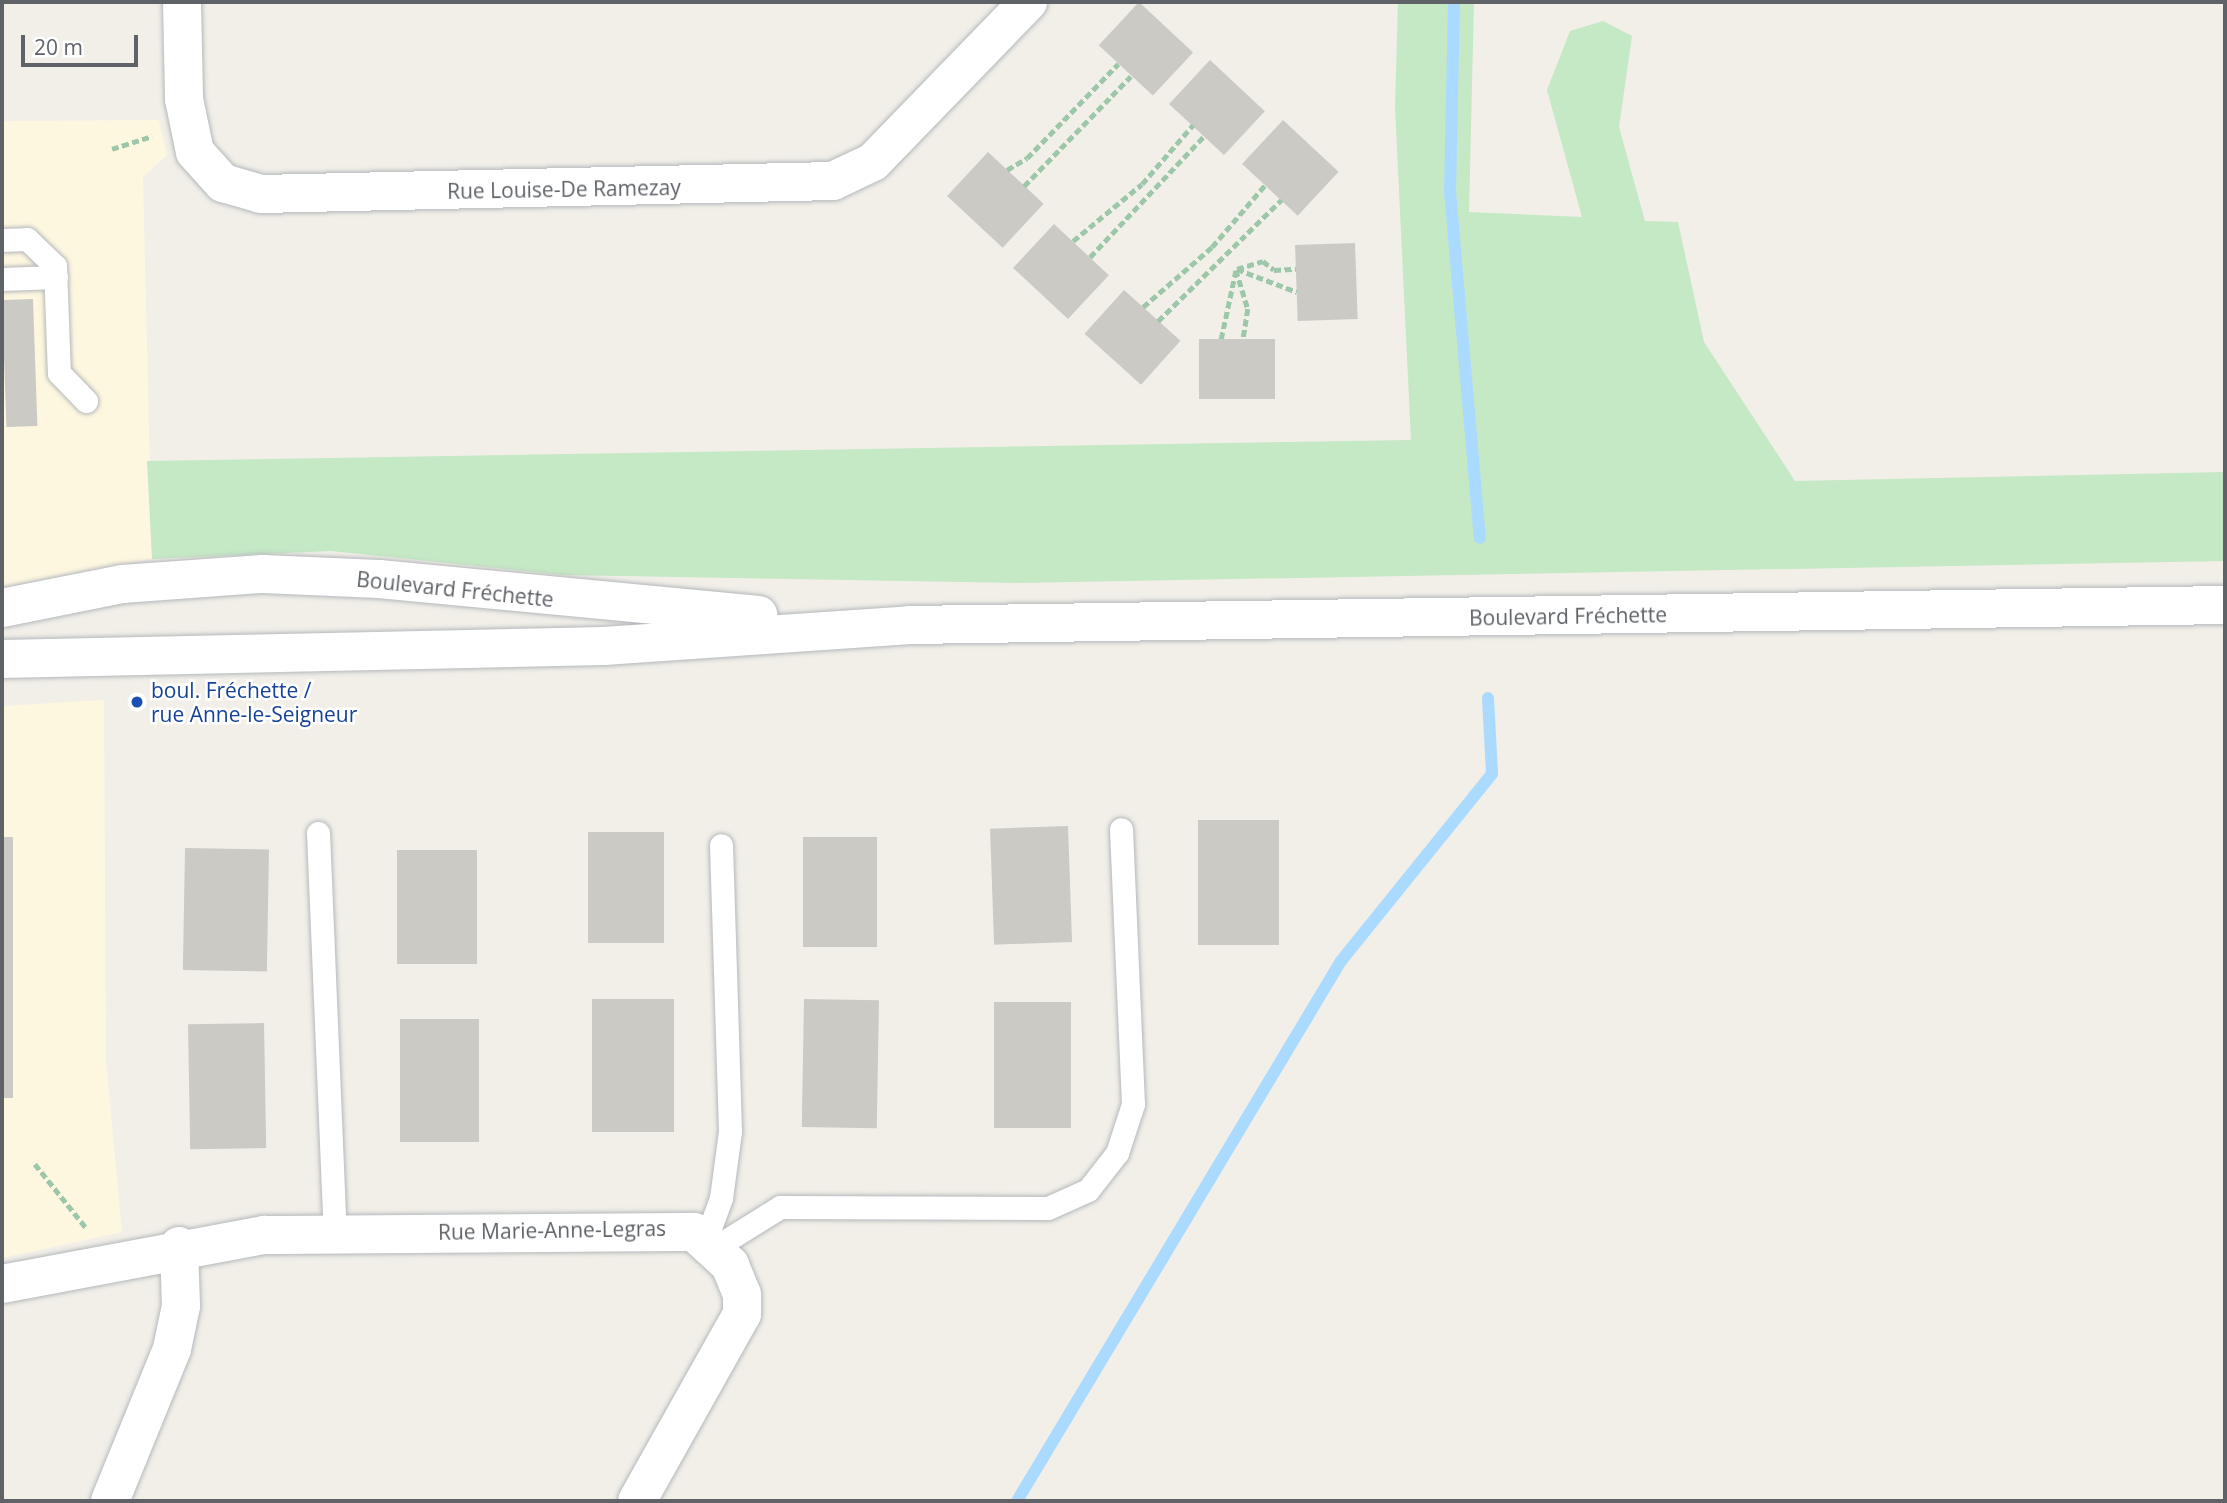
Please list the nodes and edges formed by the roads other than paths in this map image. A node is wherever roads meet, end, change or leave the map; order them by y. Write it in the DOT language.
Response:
graph roads {
  1 [pos="183,2"];
  2 [pos="1028,2"];
  3 [pos="2,240"];
  4 [pos="56,277"];
  5 [pos="2,279"];
  6 [pos="86,401"];
  7 [pos="2225,605"];
  8 [pos="2,608"];
  9 [pos="910,625"];
  10 [pos="2,659"];
  11 [pos="1121,829"];
  12 [pos="318,833"];
  13 [pos="721,845"];
  14 [pos="335,1233"];
  15 [pos="711,1243"];
  16 [pos="179,1246"];
  17 [pos="2,1284"];
  18 [pos="110,1501"];
  19 [pos="637,1501"];
  1 -- 2 [label="main road, Rue Louise-De Ramezay"];
  3 -- 4 [label="lane"];
  4 -- 5 [label="lane"];
  4 -- 6 [label="lane"];
  7 -- 9 [label="main road, Boulevard Fréchette"];
  8 -- 9 [label="main road, Boulevard Fréchette"];
  9 -- 10 [label="main road, Boulevard Fréchette"];
  11 -- 15 [label="lane"];
  12 -- 14 [label="lane"];
  13 -- 15 [label="lane"];
  14 -- 15 [label="main road, Rue Marie-Anne-Legras"];
  14 -- 16 [label="main road, Rue Marie-Anne-Legras"];
  15 -- 19 [label="main road"];
  16 -- 17 [label="main road, Rue Marie-Anne-Legras"];
  16 -- 18 [label="main road"];
}
